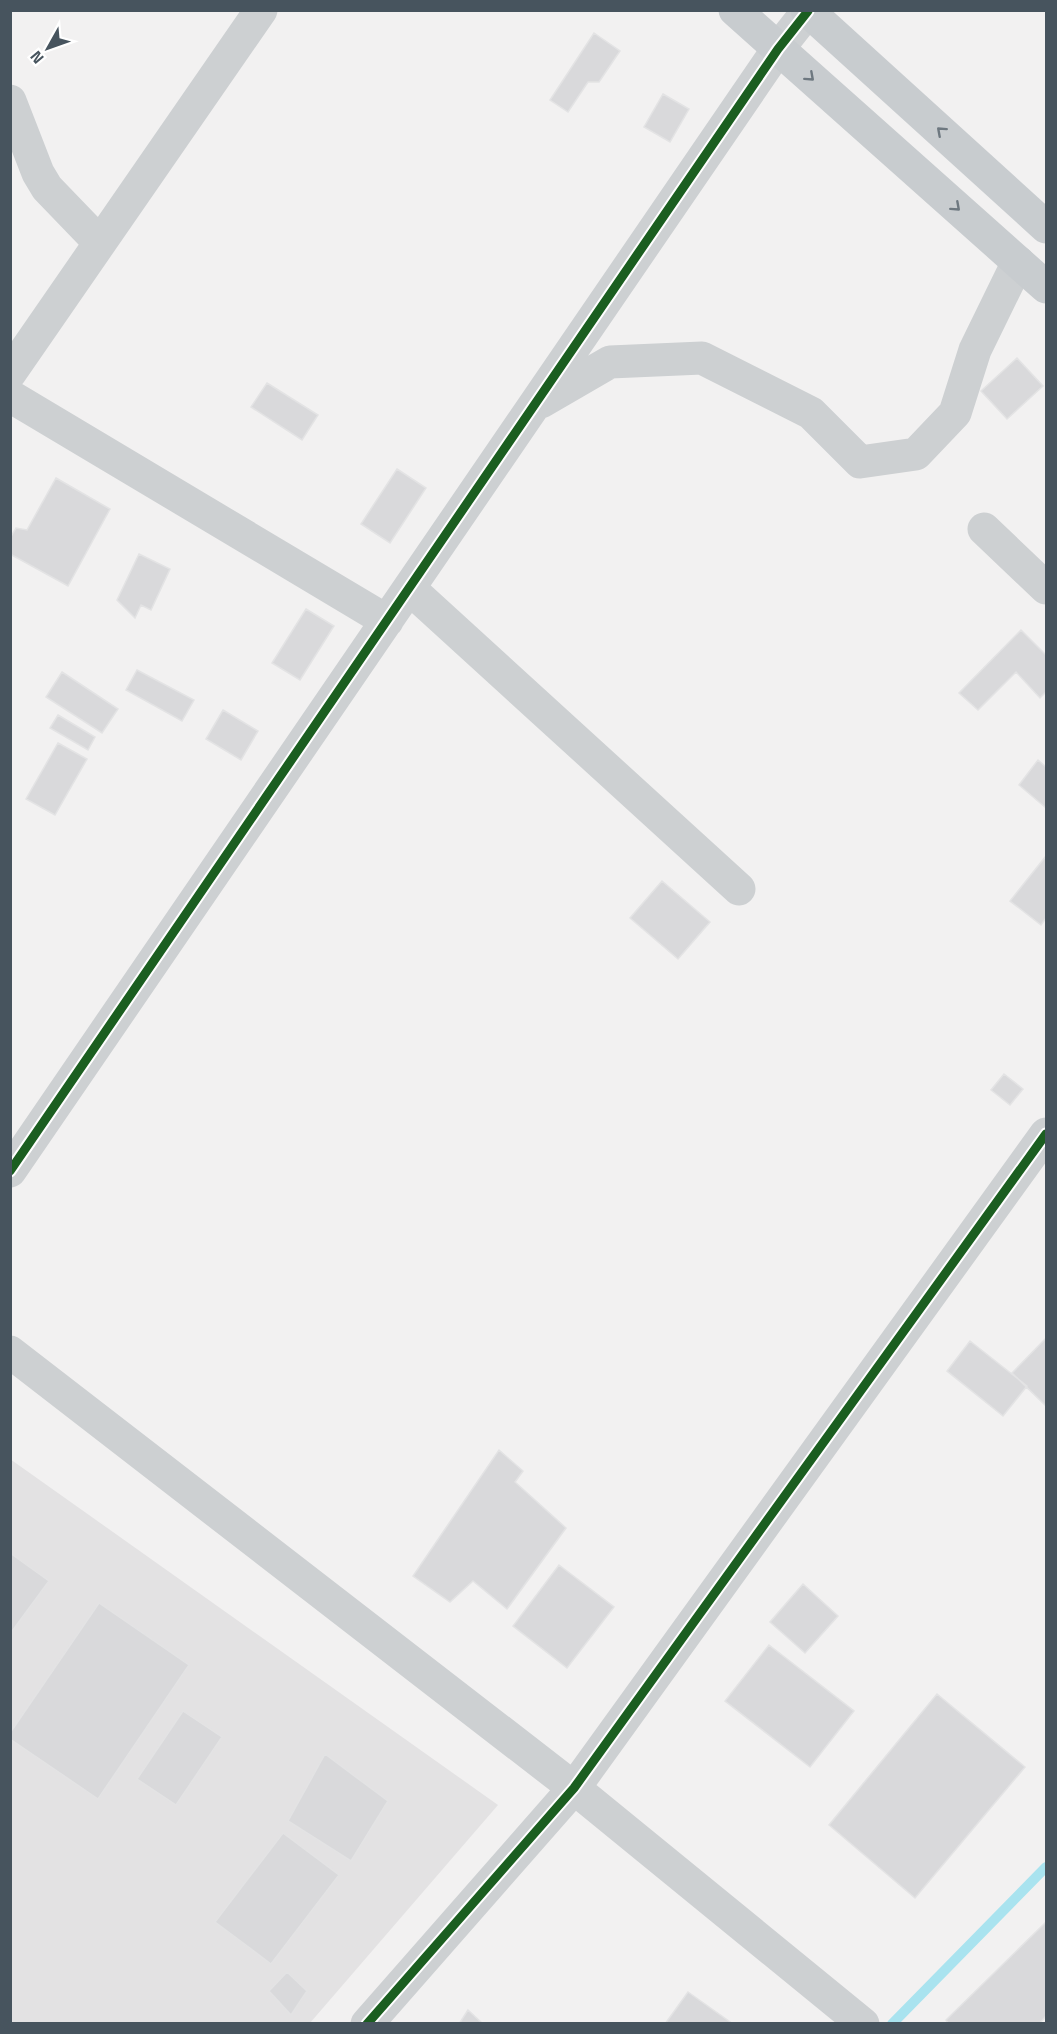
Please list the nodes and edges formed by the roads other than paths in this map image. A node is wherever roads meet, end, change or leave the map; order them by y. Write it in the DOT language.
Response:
graph roads {
  1 [pos="261,10"];
  2 [pos="735,10"];
  3 [pos="808,11"];
  4 [pos="777,49"];
  5 [pos="10,101"];
  6 [pos="1047,227"];
  7 [pos="100,243"];
  8 [pos="1017,262"];
  9 [pos="1047,287"];
  10 [pos="10,374"];
  11 [pos="10,396"];
  12 [pos="533,407"];
  13 [pos="984,529"];
  14 [pos="409,588"];
  15 [pos="1047,588"];
  16 [pos="387,621"];
  17 [pos="739,889"];
  18 [pos="1047,1134"];
  19 [pos="10,1171"];
  20 [pos="10,1352"];
  21 [pos="574,1788"];
  22 [pos="858,2019"];
  23 [pos="367,2024"];
  1 -- 7 [label="street"];
  2 -- 4 [label="main road"];
  3 -- 4 [label="street"];
  6 -- 3 [label="main road, one-way"];
  4 -- 8 [label="main road, one-way"];
  4 -- 12 [label="street"];
  5 -- 7 [label="street"];
  7 -- 10 [label="street"];
  8 -- 9 [label="main road"];
  8 -- 12 [label="street"];
  11 -- 16 [label="street"];
  12 -- 14 [label="street"];
  13 -- 15 [label="street"];
  14 -- 16 [label="street"];
  14 -- 17 [label="street"];
  16 -- 19 [label="street"];
  18 -- 21 [label="street"];
  20 -- 21 [label="street"];
  21 -- 22 [label="street"];
  21 -- 23 [label="street"];
}
